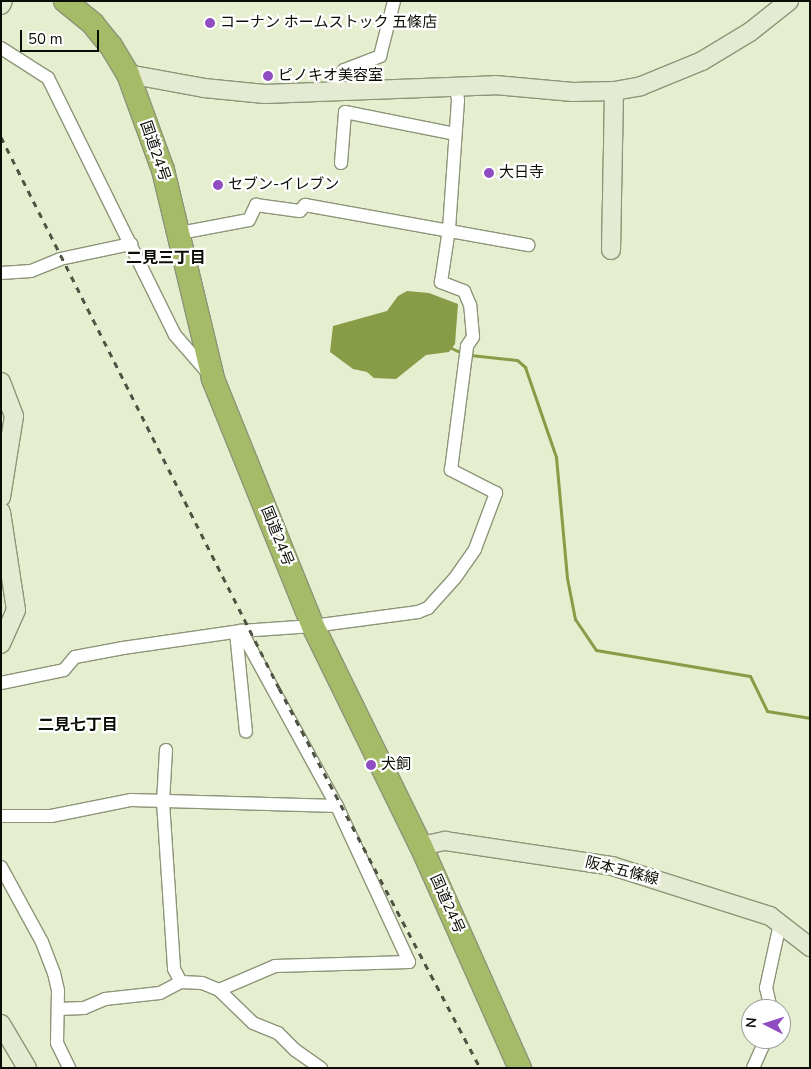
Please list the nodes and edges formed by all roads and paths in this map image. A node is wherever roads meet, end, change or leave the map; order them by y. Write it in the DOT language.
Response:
graph roads {
  1 [pos="4,1"];
  2 [pos="65,1"];
  3 [pos="394,1"];
  4 [pos="789,1"];
  5 [pos="1,5"];
  6 [pos="1,48"];
  7 [pos="128,74"];
  8 [pos="456,88"];
  9 [pos="614,91"];
  10 [pos="337,92"];
  11 [pos="455,134"];
  12 [pos="341,163"];
  13 [pos="448,229"];
  14 [pos="180,232"];
  15 [pos="131,244"];
  16 [pos="528,245"];
  17 [pos="611,250"];
  18 [pos="1,273"];
  19 [pos="213,378"];
  20 [pos="1,382"];
  21 [pos="5,448"];
  22 [pos="2,487"];
  23 [pos="1,512"];
  24 [pos="7,622"];
  25 [pos="313,626"];
  26 [pos="238,631"];
  27 [pos="1,644"];
  28 [pos="1,683"];
  29 [pos="246,732"];
  30 [pos="166,750"];
  31 [pos="163,802"];
  32 [pos="337,806"];
  33 [pos="1,816"];
  34 [pos="421,846"];
  35 [pos="1,867"];
  36 [pos="780,924"];
  37 [pos="810,947"];
  38 [pos="182,982"];
  39 [pos="219,990"];
  40 [pos="769,999"];
  41 [pos="58,1009"];
  42 [pos="1,1024"];
  43 [pos="762,1049"];
  44 [pos="27,1068"];
  45 [pos="70,1068"];
  46 [pos="321,1068"];
  47 [pos="520,1068"];
  48 [pos="753,1068"];
  1 -- 5 [label="street"];
  2 -- 7 [label="highway, 国道24号"];
  3 -- 10 [label="street"];
  4 -- 9 [label="street"];
  6 -- 15 [label="street"];
  7 -- 10 [label="street"];
  7 -- 14 [label="highway, 国道24号"];
  8 -- 9 [label="street"];
  8 -- 10 [label="street"];
  8 -- 11 [label="street"];
  9 -- 17 [label="street"];
  11 -- 12 [label="street"];
  11 -- 13 [label="street"];
  13 -- 14 [label="street"];
  13 -- 16 [label="street"];
  13 -- 25 [label="street"];
  14 -- 19 [label="highway, 国道24号"];
  15 -- 18 [label="street"];
  15 -- 19 [label="street"];
  19 -- 25 [label="highway, 国道24号"];
  20 -- 21 [label="street"];
  21 -- 22 [label="street"];
  23 -- 24 [label="street"];
  24 -- 27 [label="street"];
  25 -- 26 [label="street"];
  25 -- 34 [label="highway, 国道24号"];
  26 -- 28 [label="street"];
  26 -- 29 [label="street"];
  26 -- 32 [label="street"];
  30 -- 31 [label="street"];
  31 -- 32 [label="street"];
  31 -- 33 [label="street"];
  31 -- 38 [label="street"];
  32 -- 39 [label="street"];
  34 -- 36 [label="street, 阪本五條線"];
  34 -- 47 [label="highway, 国道24号"];
  35 -- 41 [label="street"];
  36 -- 37 [label="street, 阪本五條線"];
  36 -- 40 [label="street"];
  38 -- 39 [label="street"];
  38 -- 41 [label="street"];
  39 -- 46 [label="street"];
  41 -- 45 [label="street"];
  42 -- 44 [label="street"];
  43 -- 48 [label="street"];
}
